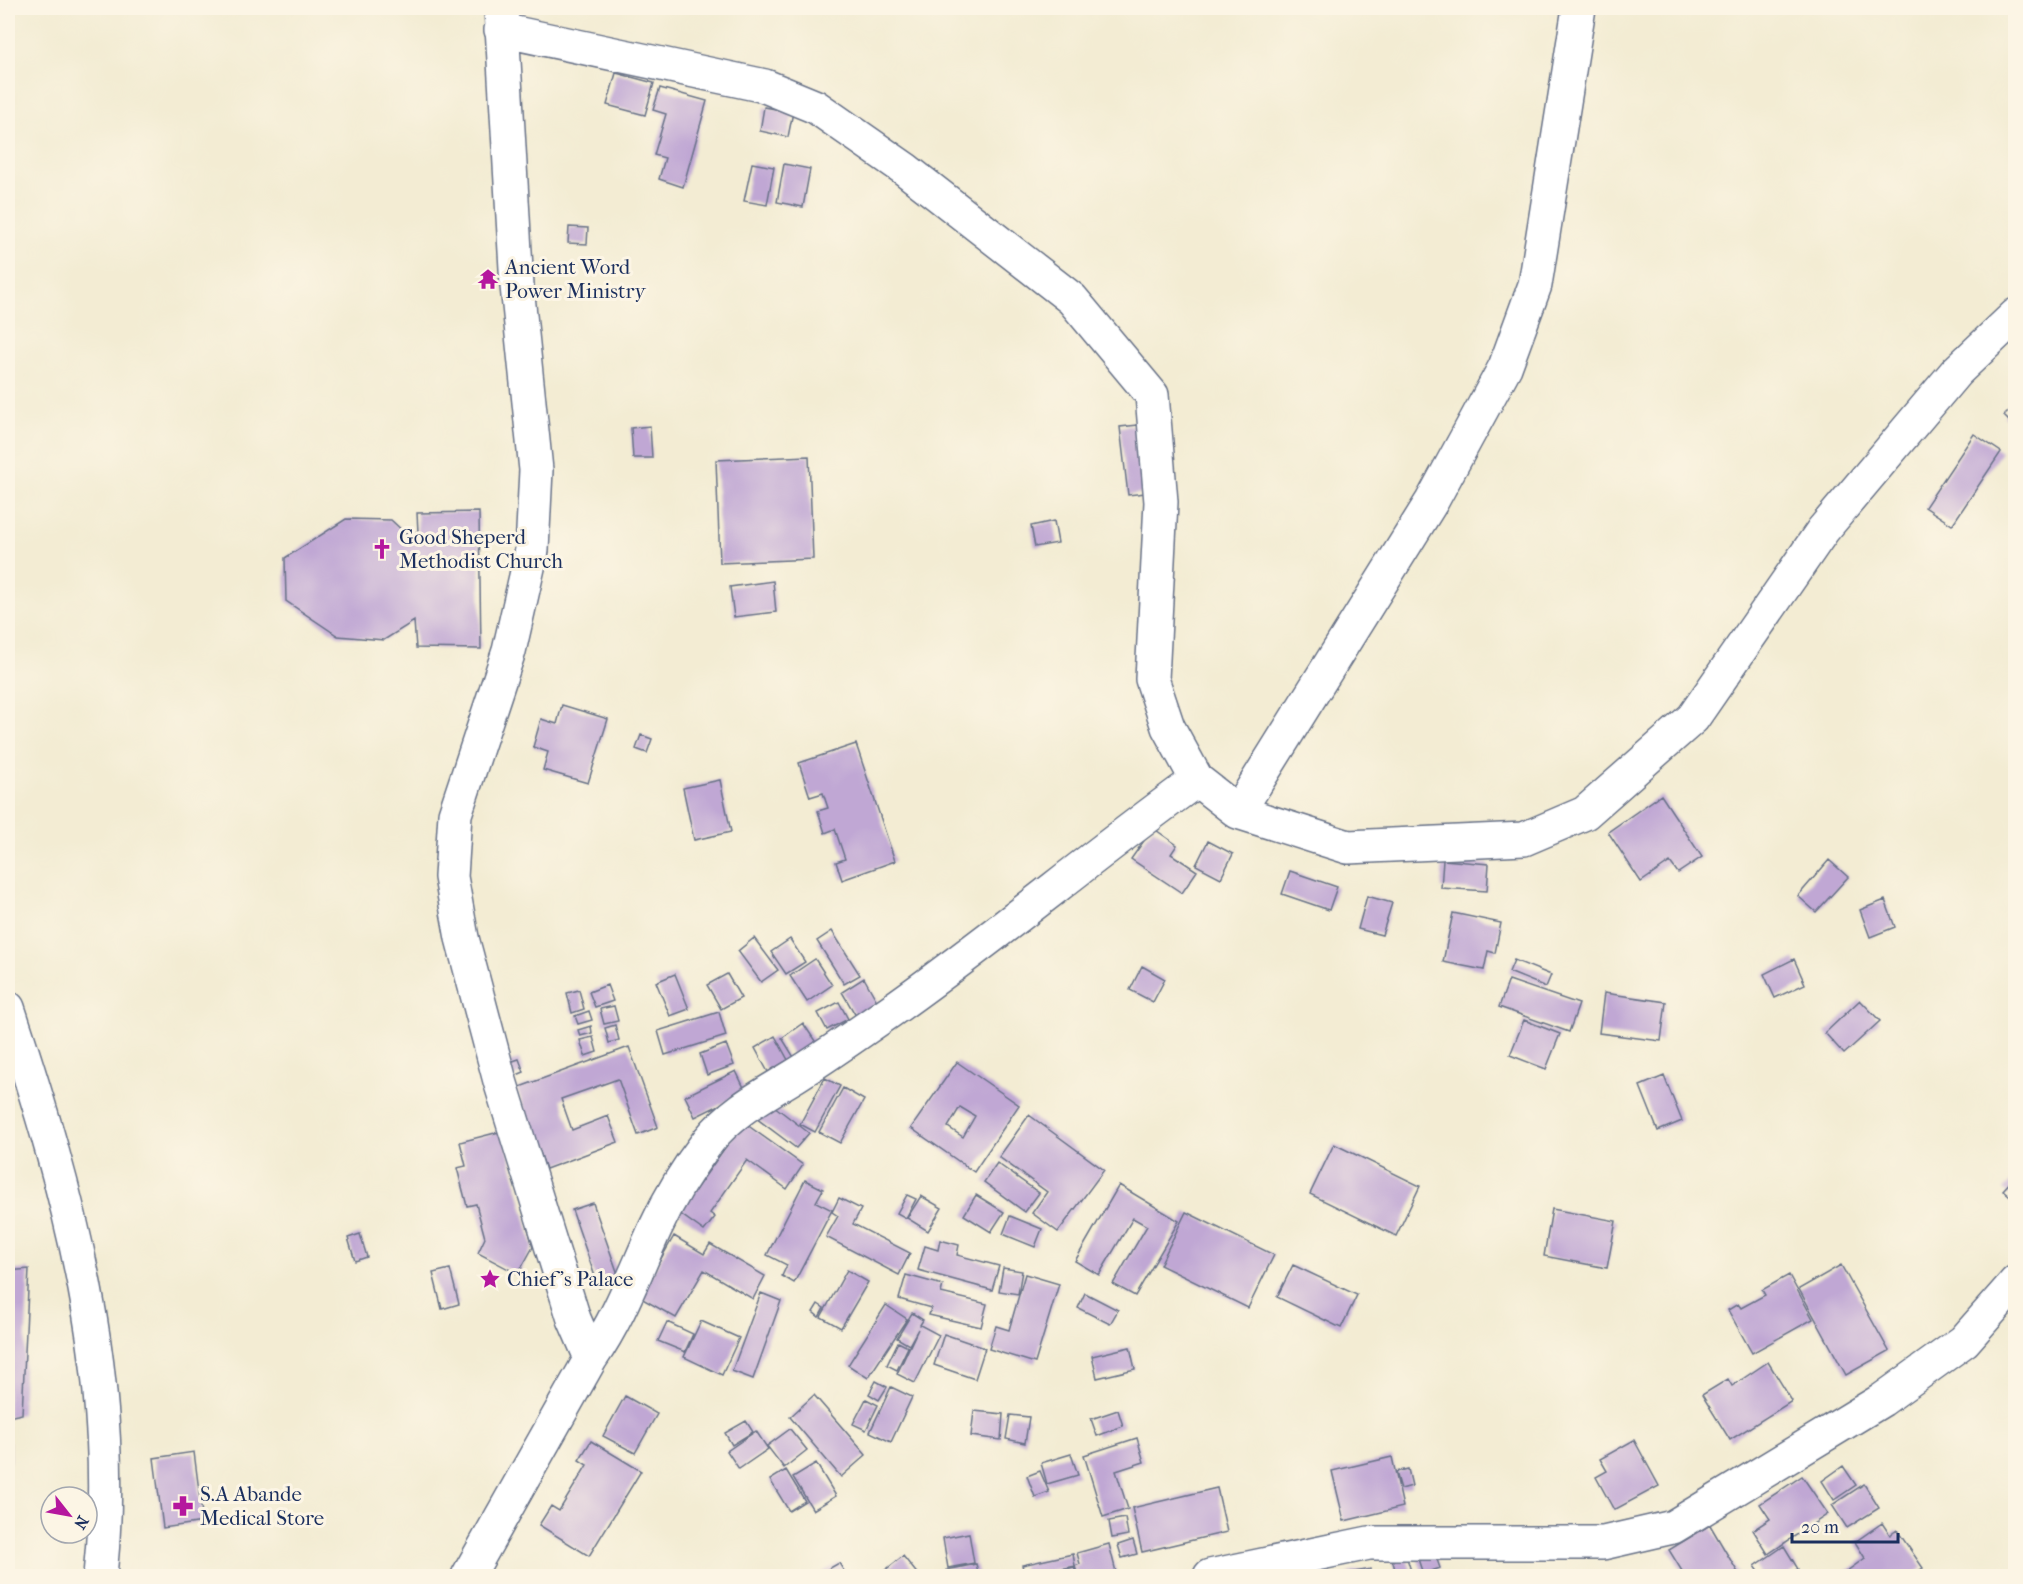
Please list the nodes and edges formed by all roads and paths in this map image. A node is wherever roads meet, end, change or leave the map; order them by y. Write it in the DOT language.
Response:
graph roads {
  1 [pos="1580,8"];
  2 [pos="501,19"];
  3 [pos="2016,315"];
  4 [pos="1197,780"];
  5 [pos="1238,812"];
  6 [pos="8,1008"];
  7 [pos="2016,1282"];
  8 [pos="591,1358"];
  9 [pos="100,1576"];
  10 [pos="468,1576"];
  11 [pos="1210,1576"];
  1 -- 5 [label="street"];
  2 -- 4 [label="street"];
  2 -- 8 [label="street"];
  3 -- 5 [label="street"];
  4 -- 5 [label="street"];
  4 -- 8 [label="street"];
  6 -- 9 [label="street"];
  7 -- 11 [label="street"];
  8 -- 10 [label="street"];
}
